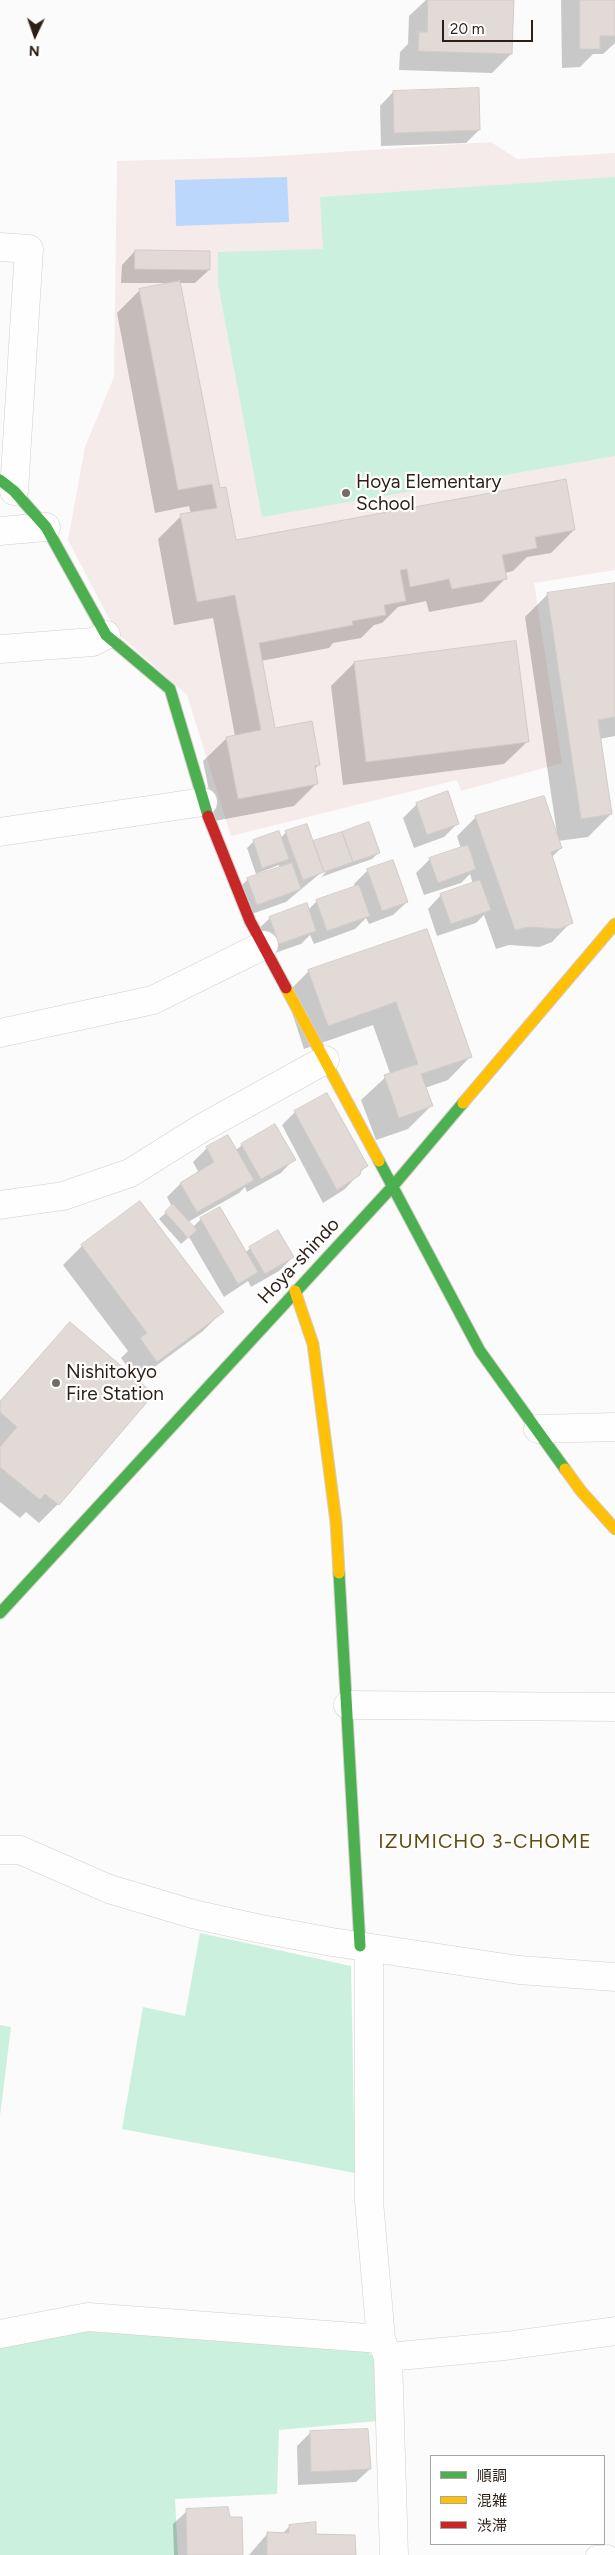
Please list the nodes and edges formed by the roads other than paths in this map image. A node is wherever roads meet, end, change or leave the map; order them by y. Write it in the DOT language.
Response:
graph roads {
  1 [pos="0,247"];
  2 [pos="7,486"];
  3 [pos="46,527"];
  4 [pos="0,531"];
  5 [pos="106,635"];
  6 [pos="0,649"];
  7 [pos="203,802"];
  8 [pos="0,832"];
  9 [pos="615,924"];
  10 [pos="264,945"];
  11 [pos="0,1033"];
  12 [pos="324,1060"];
  13 [pos="393,1186"];
  14 [pos="0,1204"];
  15 [pos="295,1290"];
  16 [pos="615,1427"];
  17 [pos="538,1429"];
  18 [pos="615,1529"];
  19 [pos="0,1613"];
  20 [pos="348,1704"];
  21 [pos="615,1707"];
  22 [pos="0,1850"];
  23 [pos="364,1947"];
  24 [pos="615,1977"];
  25 [pos="615,2331"];
  26 [pos="0,2334"];
  27 [pos="385,2348"];
  28 [pos="394,2555"];
  1 -- 2 [label="street"];
  2 -- 3 [label="street"];
  3 -- 4 [label="street"];
  3 -- 5 [label="street"];
  5 -- 6 [label="street"];
  5 -- 7 [label="street"];
  7 -- 8 [label="street"];
  7 -- 10 [label="street"];
  9 -- 13 [label="street, Hoya-shindo"];
  10 -- 11 [label="street"];
  10 -- 12 [label="street"];
  12 -- 13 [label="street"];
  12 -- 14 [label="street"];
  13 -- 15 [label="street, Hoya-shindo"];
  13 -- 17 [label="street"];
  15 -- 19 [label="street, Hoya-shindo"];
  15 -- 20 [label="street"];
  16 -- 17 [label="street"];
  17 -- 18 [label="street"];
  20 -- 21 [label="street"];
  20 -- 23 [label="street"];
  22 -- 23 [label="street"];
  23 -- 24 [label="street"];
  23 -- 27 [label="street"];
  25 -- 27 [label="street"];
  26 -- 27 [label="street"];
  27 -- 28 [label="street"];
}
